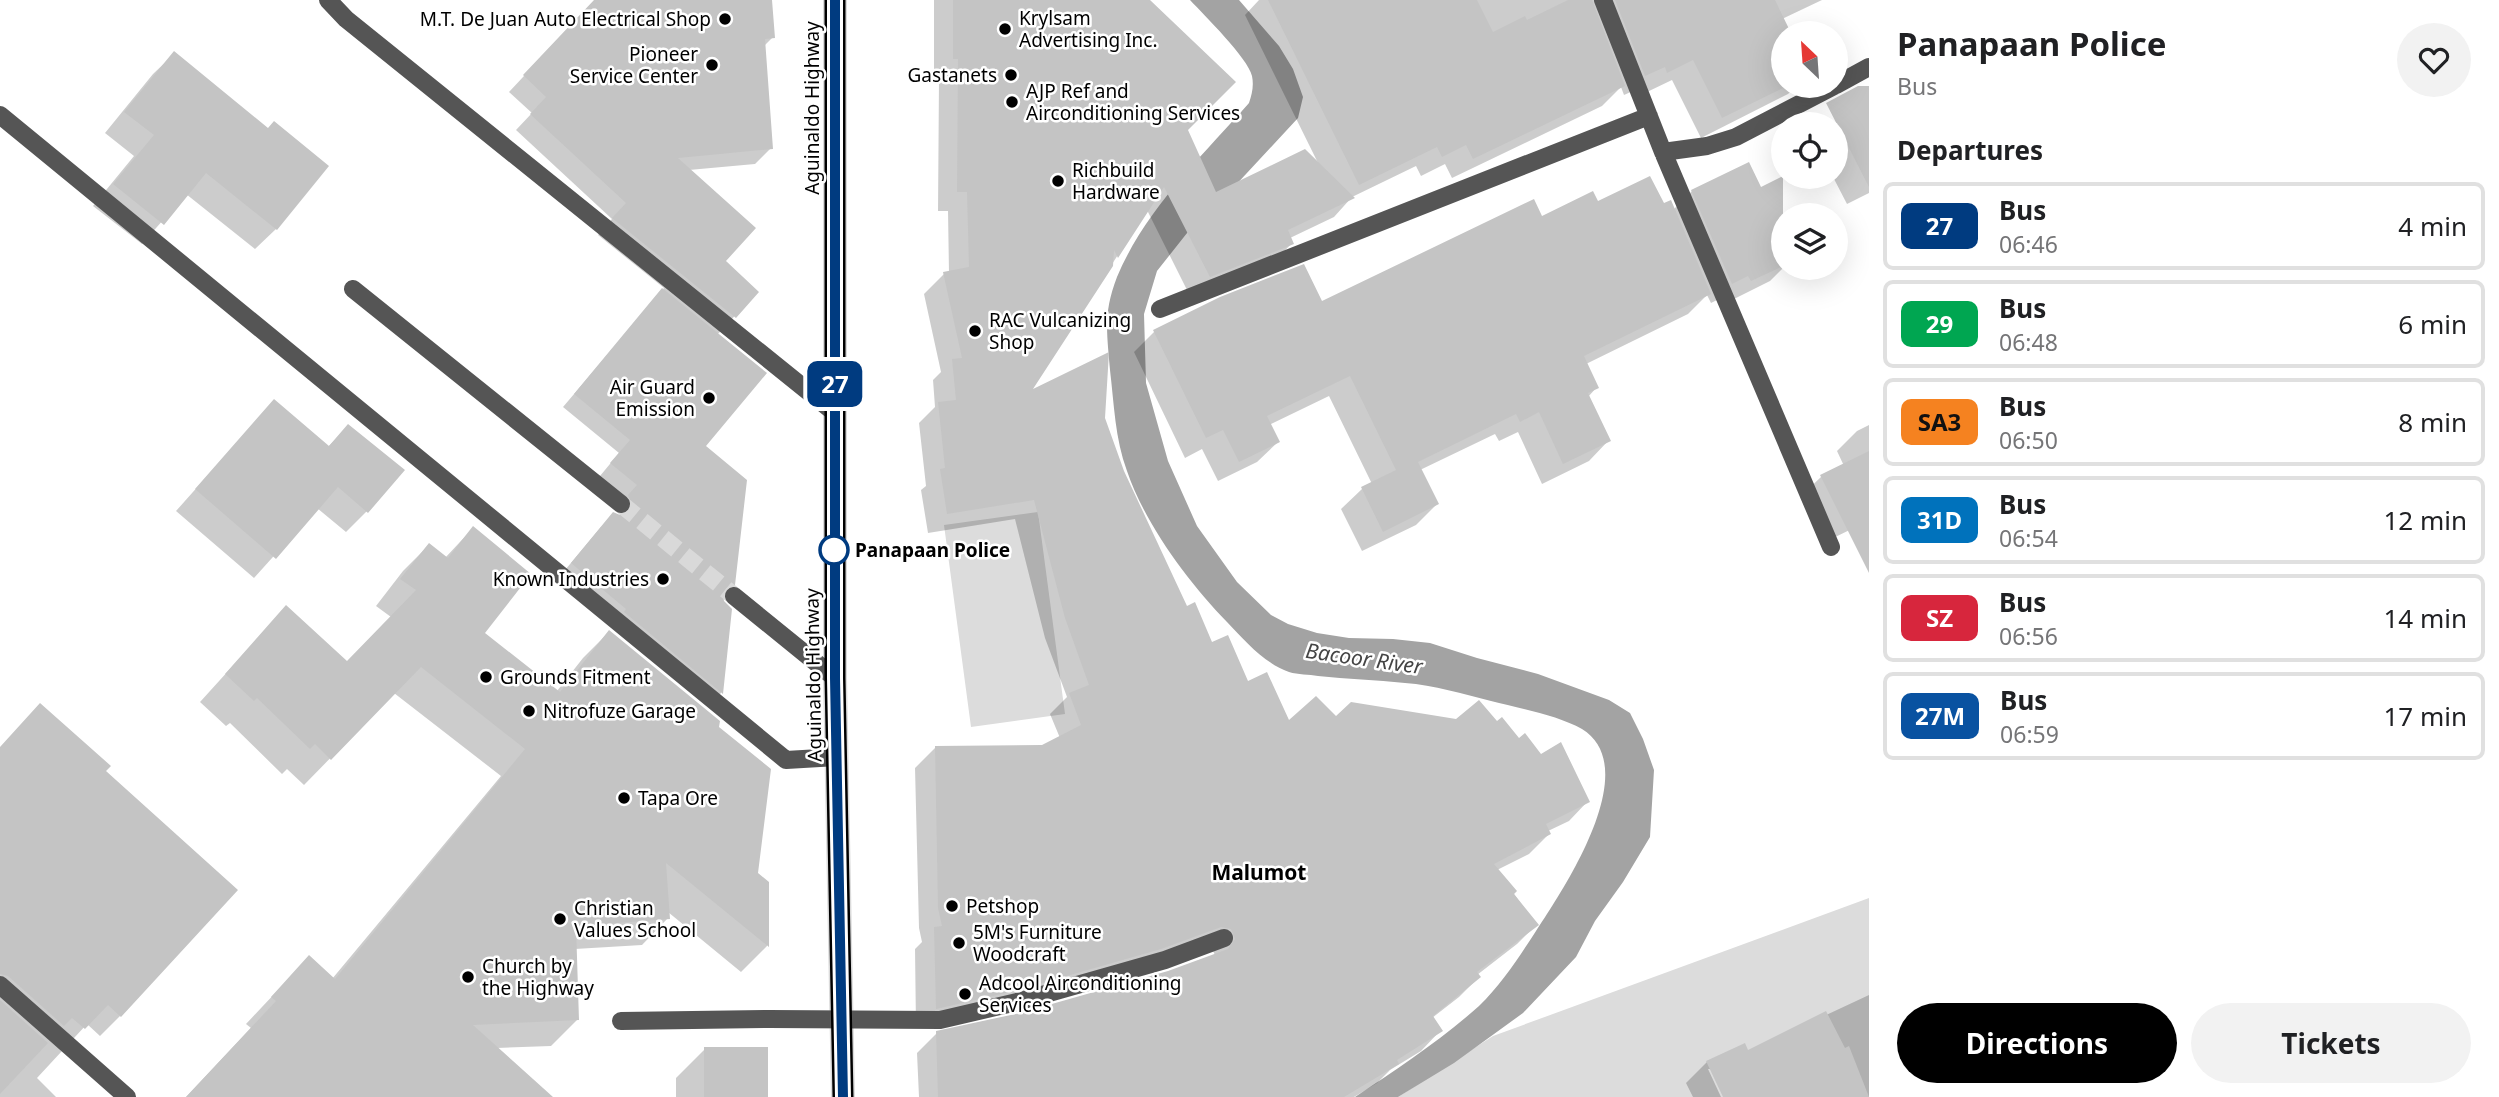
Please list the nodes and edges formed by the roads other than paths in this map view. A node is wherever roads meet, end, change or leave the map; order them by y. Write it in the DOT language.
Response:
graph roads {
  1 [pos="328,0"];
  2 [pos="835,0"];
  3 [pos="1603,0"];
  4 [pos="1869,67"];
  5 [pos="1848,78"];
  6 [pos="1810,98"];
  7 [pos="0,115"];
  8 [pos="1649,116"];
  9 [pos="1664,152"];
  10 [pos="354,289"];
  11 [pos="1160,309"];
  12 [pos="835,413"];
  13 [pos="621,504"];
  14 [pos="1831,547"];
  15 [pos="734,596"];
  16 [pos="835,678"];
  17 [pos="837,757"];
  18 [pos="1224,938"];
  19 [pos="0,985"];
  20 [pos="843,1020"];
  21 [pos="621,1021"];
  22 [pos="127,1097"];
  23 [pos="844,1097"];
  1 -- 12 [label="street"];
  2 -- 12 [label="highway, Aguinaldo Highway"];
  3 -- 8 [label="street"];
  4 -- 5 [label="street"];
  6 -- 9 [label="street"];
  7 -- 17 [label="street"];
  8 -- 9 [label="street"];
  8 -- 11 [label="street"];
  9 -- 14 [label="street"];
  10 -- 13 [label="street"];
  12 -- 16 [label="highway, Aguinaldo Highway"];
  15 -- 16 [label="street"];
  16 -- 17 [label="highway, Aguinaldo Highway"];
  17 -- 20 [label="highway, Aguinaldo Highway"];
  18 -- 20 [label="street"];
  19 -- 22 [label="street"];
  20 -- 21 [label="street"];
  20 -- 23 [label="highway, Aguinaldo Highway"];
}
